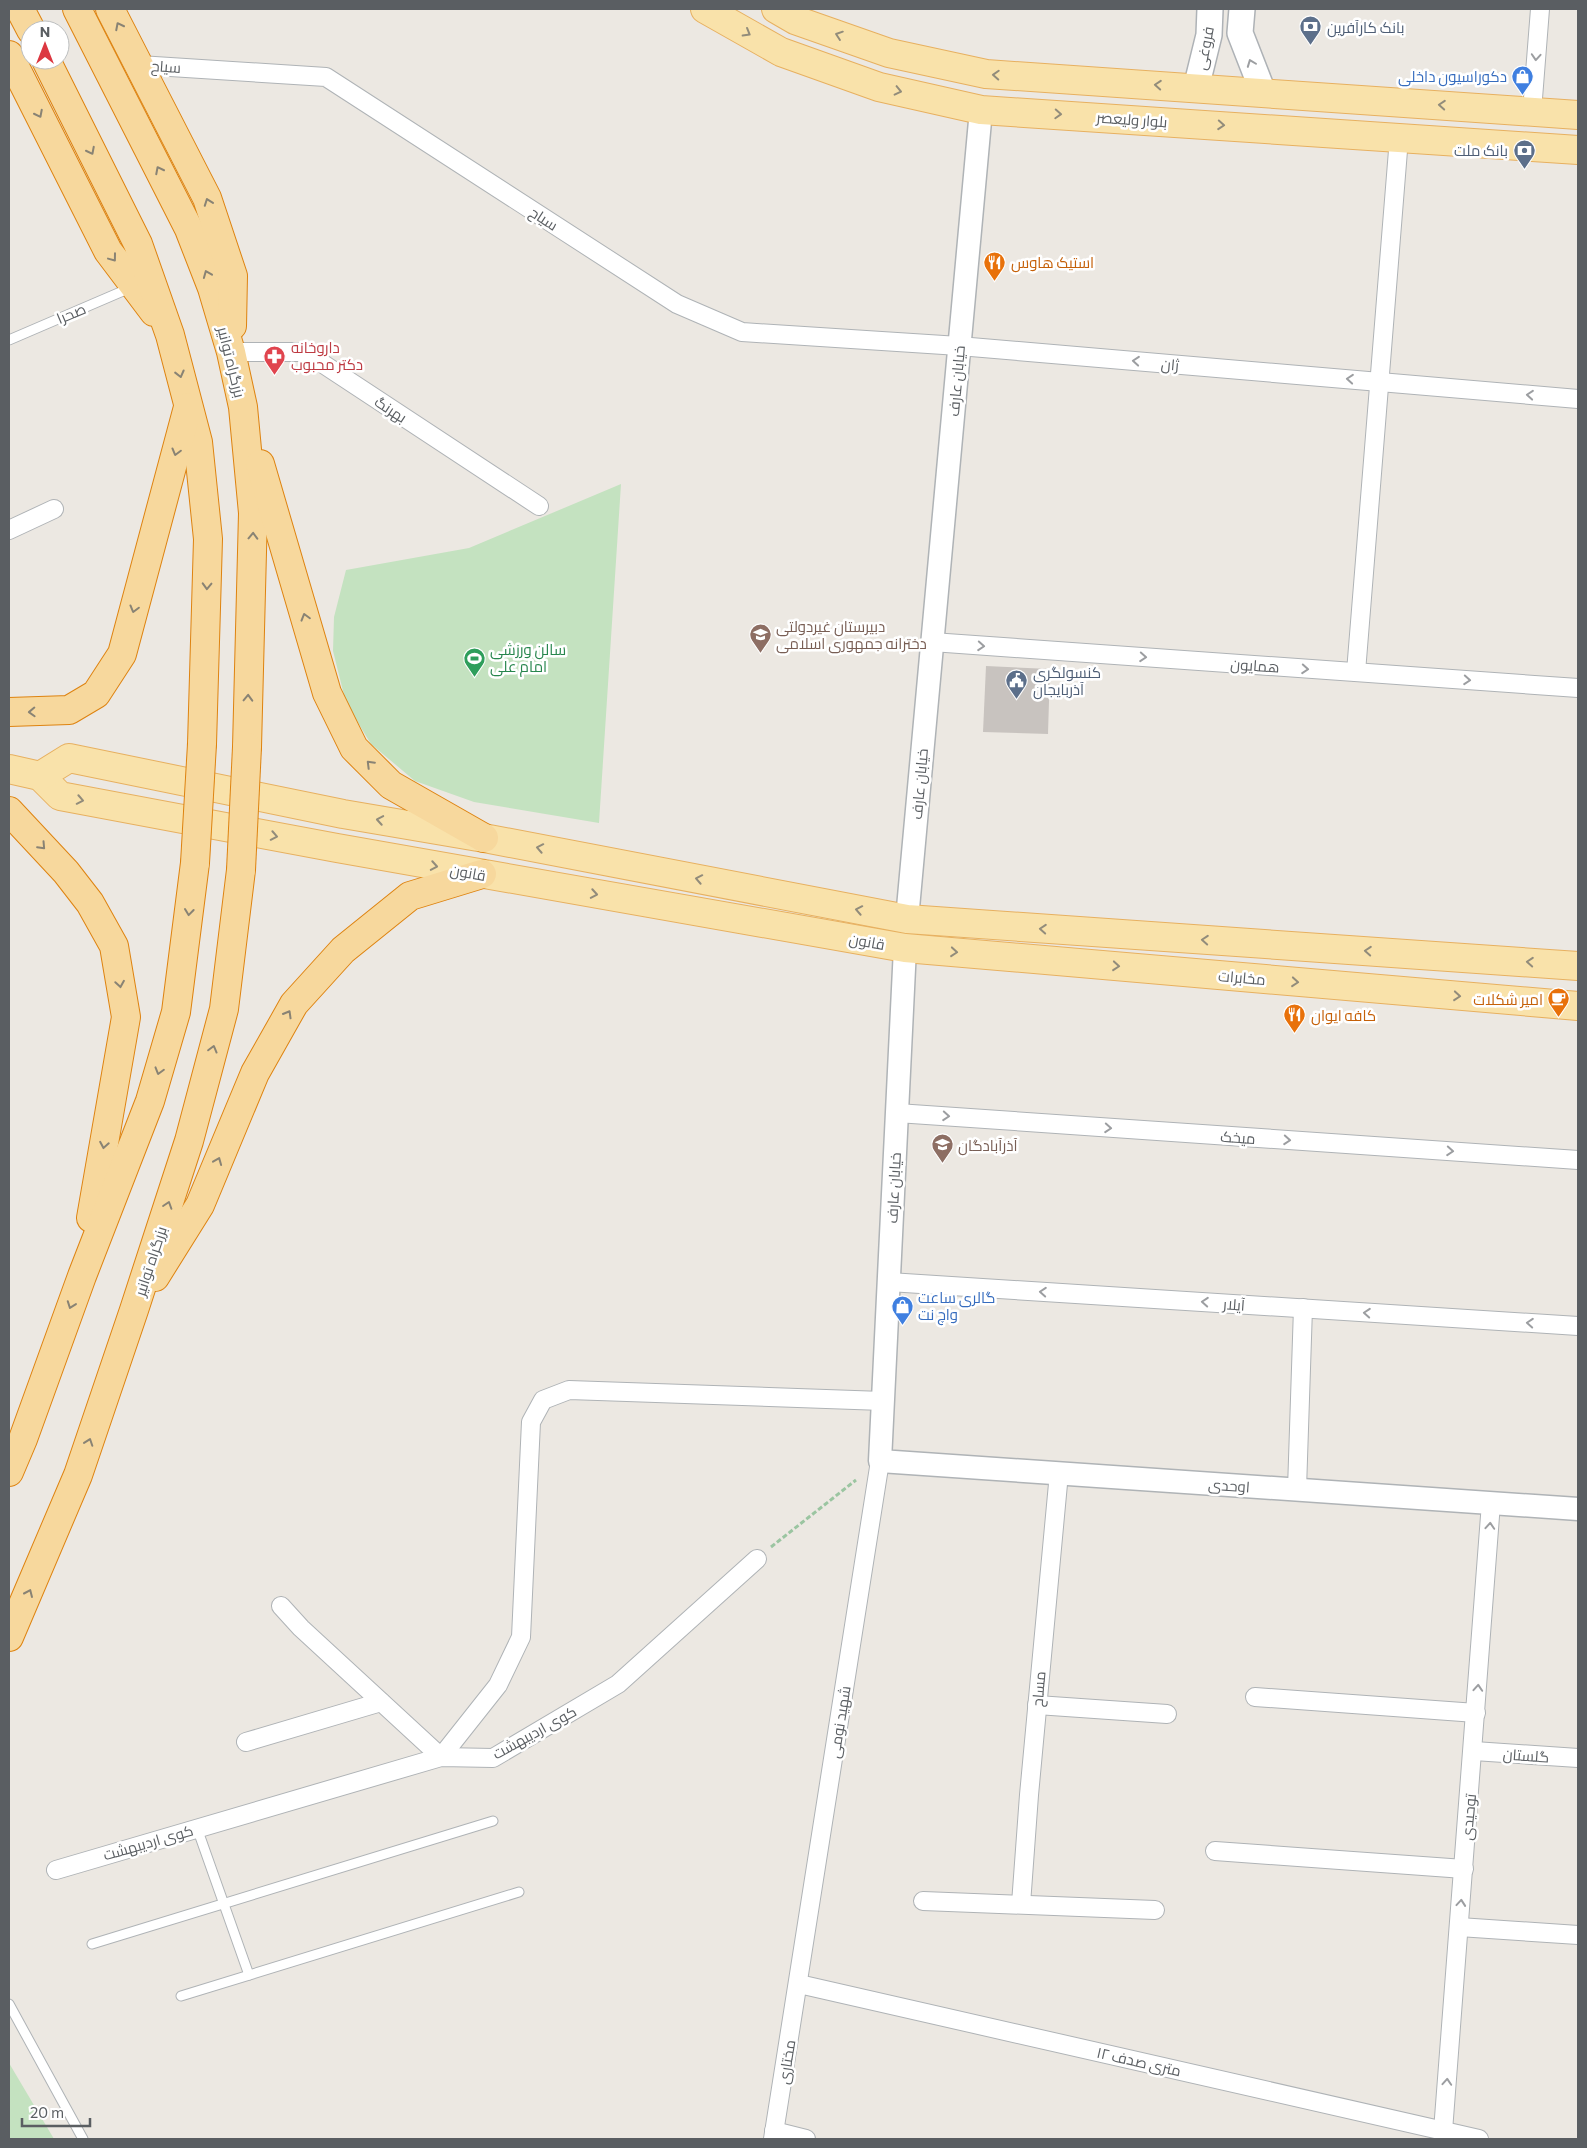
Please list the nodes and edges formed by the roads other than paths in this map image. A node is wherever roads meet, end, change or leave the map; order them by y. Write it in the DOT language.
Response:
graph roads {
  1 [pos="78,9"];
  2 [pos="110,9"];
  3 [pos="705,9"];
  4 [pos="776,9"];
  5 [pos="1210,9"];
  6 [pos="1242,9"];
  7 [pos="1540,9"];
  8 [pos="9,55"];
  9 [pos="139,65"];
  10 [pos="51,70"];
  11 [pos="1196,88"];
  12 [pos="1263,92"];
  13 [pos="1470,107"];
  14 [pos="981,110"];
  15 [pos="1532,111"];
  16 [pos="1578,115"];
  17 [pos="1399,138"];
  18 [pos="1469,142"];
  19 [pos="1578,150"];
  20 [pos="134,286"];
  21 [pos="170,335"];
  22 [pos="9,340"];
  23 [pos="960,346"];
  24 [pos="231,352"];
  25 [pos="1380,382"];
  26 [pos="1578,399"];
  27 [pos="188,405"];
  28 [pos="243,407"];
  29 [pos="539,506"];
  30 [pos="54,509"];
  31 [pos="9,530"];
  32 [pos="932,642"];
  33 [pos="1356,672"];
  34 [pos="1578,688"];
  35 [pos="9,712"];
  36 [pos="9,769"];
  37 [pos="40,776"];
  38 [pos="9,811"];
  39 [pos="484,838"];
  40 [pos="482,874"];
  41 [pos="906,919"];
  42 [pos="905,948"];
  43 [pos="1578,966"];
  44 [pos="1578,1006"];
  45 [pos="897,1113"];
  46 [pos="1578,1160"];
  47 [pos="82,1276"];
  48 [pos="889,1282"];
  49 [pos="1302,1308"];
  50 [pos="134,1310"];
  51 [pos="1578,1326"];
  52 [pos="883,1401"];
  53 [pos="880,1460"];
  54 [pos="9,1472"];
  55 [pos="1059,1473"];
  56 [pos="1297,1489"];
  57 [pos="1491,1503"];
  58 [pos="1578,1509"];
  59 [pos="757,1559"];
  60 [pos="281,1606"];
  61 [pos="9,1637"];
  62 [pos="1255,1697"];
  63 [pos="381,1702"];
  64 [pos="1037,1705"];
  65 [pos="1476,1713"];
  66 [pos="1167,1714"];
  67 [pos="246,1742"];
  68 [pos="1474,1751"];
  69 [pos="441,1757"];
  70 [pos="1578,1758"];
  71 [pos="494,1821"];
  72 [pos="197,1828"];
  73 [pos="1215,1851"];
  74 [pos="1464,1869"];
  75 [pos="56,1870"];
  76 [pos="520,1892"];
  77 [pos="923,1902"];
  78 [pos="224,1904"];
  79 [pos="1021,1904"];
  80 [pos="1155,1910"];
  81 [pos="1459,1926"];
  82 [pos="1578,1935"];
  83 [pos="92,1944"];
  84 [pos="249,1975"];
  85 [pos="799,1984"];
  86 [pos="181,1996"];
  87 [pos="9,2004"];
  88 [pos="1443,2131"];
  89 [pos="774,2135"];
  90 [pos="83,2139"];
  91 [pos="806,2139"];
  92 [pos="1479,2139"];
  24 -- 1 [label="highway, بزرگراه توانیر, one-way"];
  9 -- 2 [label="highway, one-way"];
  3 -- 14 [label="main road, بلوار ولیعصر, one-way"];
  11 -- 4 [label="main road, one-way"];
  5 -- 11 [label="main road, فروغى"];
  12 -- 6 [label="main road, one-way"];
  7 -- 15 [label="street, one-way"];
  8 -- 20 [label="highway, one-way"];
  9 -- 23 [label="street, سیاح"];
  24 -- 9 [label="highway, one-way"];
  10 -- 21 [label="highway, one-way"];
  11 -- 12 [label="main road"];
  13 -- 12 [label="main road, one-way"];
  13 -- 15 [label="main road"];
  13 -- 18 [label="main road"];
  14 -- 17 [label="main road, بلوار ولیعصر, one-way"];
  14 -- 23 [label="street, خیابان عارف"];
  15 -- 16 [label="main road"];
  17 -- 18 [label="main road, بلوار ولیعصر"];
  17 -- 25 [label="street"];
  18 -- 19 [label="main road, بلوار ولیعصر"];
  20 -- 21 [label="highway"];
  20 -- 22 [label="lane, صحرا"];
  21 -- 27 [label="highway, one-way"];
  25 -- 23 [label="street, ژان, one-way"];
  23 -- 32 [label="street, خیابان عارف"];
  24 -- 28 [label="highway, بزرگراه توانیر"];
  24 -- 29 [label="street, بهرنگ"];
  26 -- 25 [label="street, ژان, one-way"];
  25 -- 33 [label="street"];
  27 -- 35 [label="highway, one-way"];
  27 -- 47 [label="highway, one-way, bridge"];
  39 -- 28 [label="highway, one-way"];
  50 -- 28 [label="highway, بزرگراه توانیر, one-way, bridge"];
  30 -- 31 [label="street"];
  32 -- 33 [label="street, همایون, one-way"];
  32 -- 41 [label="street, خیابان عارف"];
  33 -- 34 [label="street, همایون, one-way"];
  36 -- 37 [label="main road"];
  39 -- 37 [label="main road, قانون, one-way"];
  37 -- 40 [label="main road, قانون, one-way"];
  38 -- 47 [label="highway, one-way"];
  41 -- 39 [label="main road, قانون, one-way"];
  40 -- 42 [label="main road, قانون, one-way"];
  50 -- 40 [label="highway, one-way"];
  41 -- 42 [label="main road, خیابان عارف"];
  43 -- 41 [label="main road, one-way"];
  42 -- 44 [label="main road, مخابرات, one-way"];
  42 -- 45 [label="street, خیابان عارف"];
  45 -- 46 [label="street, میخک, one-way"];
  45 -- 48 [label="street, خیابان عارف"];
  47 -- 54 [label="highway, one-way"];
  49 -- 48 [label="street, آیلار, one-way"];
  48 -- 52 [label="street, خیابان عارف"];
  51 -- 49 [label="street, آیلار, one-way"];
  49 -- 56 [label="street"];
  61 -- 50 [label="highway, بزرگراه توانیر, one-way"];
  52 -- 53 [label="street, خیابان عارف"];
  52 -- 69 [label="street"];
  53 -- 55 [label="street, اوحدی"];
  53 -- 85 [label="street, شهید نومی"];
  55 -- 56 [label="street, اوحدی"];
  55 -- 64 [label="street, مساح"];
  56 -- 57 [label="street, اوحدی"];
  57 -- 58 [label="street, اوحدی"];
  65 -- 57 [label="street, توحیدی, one-way"];
  59 -- 69 [label="street, کوی اردیبهشت"];
  60 -- 63 [label="street"];
  62 -- 65 [label="street"];
  63 -- 67 [label="street"];
  63 -- 69 [label="street"];
  64 -- 66 [label="street"];
  64 -- 79 [label="street, مساح"];
  65 -- 68 [label="street, توحیدی"];
  68 -- 70 [label="street, گلستان"];
  68 -- 74 [label="street, توحیدی"];
  69 -- 72 [label="street, کوی اردیبهشت"];
  71 -- 78 [label="lane"];
  72 -- 75 [label="street, کوی اردیبهشت"];
  72 -- 78 [label="lane"];
  73 -- 74 [label="street"];
  81 -- 74 [label="street, توحیدی, one-way"];
  76 -- 84 [label="lane"];
  77 -- 79 [label="street"];
  78 -- 83 [label="lane"];
  78 -- 84 [label="lane"];
  79 -- 80 [label="street"];
  81 -- 82 [label="street"];
  88 -- 81 [label="street, توحیدی, one-way"];
  84 -- 86 [label="lane"];
  85 -- 88 [label="street, ۱۲ متری صدف"];
  85 -- 89 [label="street, مختاری"];
  87 -- 90 [label="lane"];
  88 -- 92 [label="street, ۱۲ متری صدف"];
  89 -- 91 [label="street"];
}
